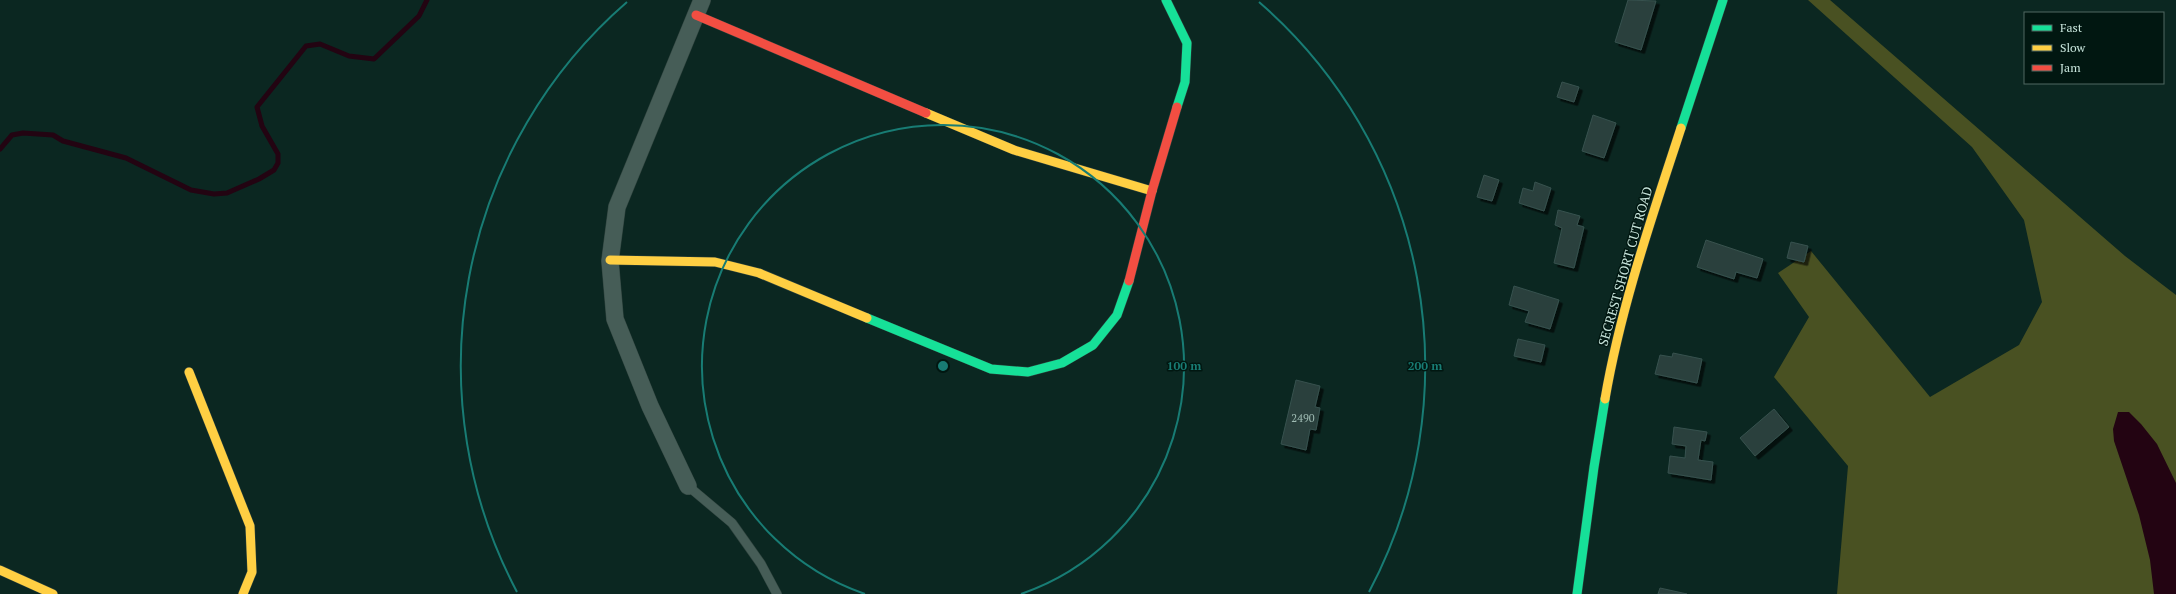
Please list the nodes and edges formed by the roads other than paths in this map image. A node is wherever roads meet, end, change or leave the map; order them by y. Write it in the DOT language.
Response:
graph roads {
  1 [pos="1166,0"];
  2 [pos="1723,0"];
  3 [pos="699,7"];
  4 [pos="1152,191"];
  5 [pos="610,260"];
  6 [pos="189,372"];
  7 [pos="688,486"];
  8 [pos="0,570"];
  9 [pos="53,594"];
  10 [pos="242,594"];
  11 [pos="777,594"];
  12 [pos="1577,594"];
  1 -- 4 [label="street"];
  2 -- 12 [label="street, SECREST SHORT CUT ROAD"];
  3 -- 4 [label="street"];
  3 -- 5 [label="street"];
  4 -- 5 [label="street"];
  5 -- 7 [label="street"];
  6 -- 10 [label="street"];
  7 -- 11 [label="lane"];
  8 -- 9 [label="street"];
}
